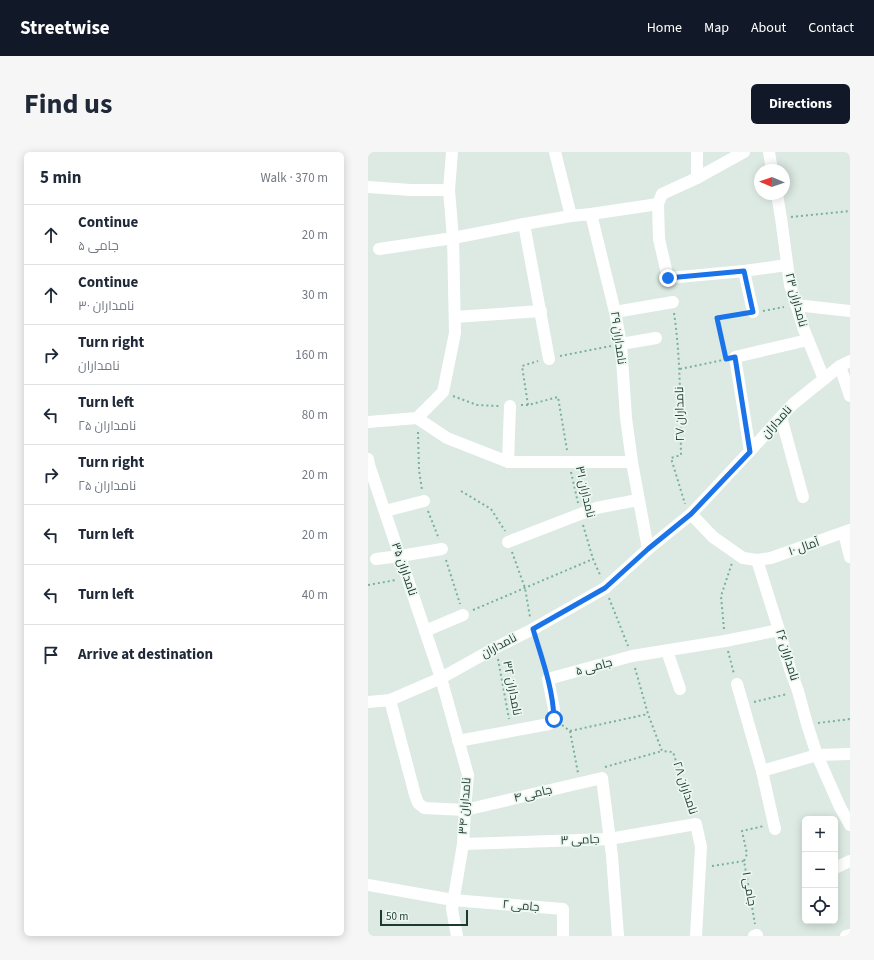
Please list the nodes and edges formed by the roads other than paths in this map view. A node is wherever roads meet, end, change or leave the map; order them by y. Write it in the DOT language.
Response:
graph roads {
  1 [pos="452,152"];
  2 [pos="555,152"];
  3 [pos="697,152"];
  4 [pos="744,152"];
  5 [pos="769,152"];
  6 [pos="771,164"];
  7 [pos="697,178"];
  8 [pos="368,187"];
  9 [pos="449,190"];
  10 [pos="778,200"];
  11 [pos="658,204"];
  12 [pos="591,214"];
  13 [pos="571,216"];
  14 [pos="524,224"];
  15 [pos="453,238"];
  16 [pos="379,249"];
  17 [pos="787,265"];
  18 [pos="744,271"];
  19 [pos="673,302"];
  20 [pos="796,305"];
  21 [pos="541,311"];
  22 [pos="850,311"];
  23 [pos="616,312"];
  24 [pos="753,312"];
  25 [pos="455,317"];
  26 [pos="656,338"];
  27 [pos="808,340"];
  28 [pos="621,344"];
  29 [pos="549,359"];
  30 [pos="845,363"];
  31 [pos="824,379"];
  32 [pos="850,396"];
  33 [pos="510,406"];
  34 [pos="781,417"];
  35 [pos="417,418"];
  36 [pos="368,422"];
  37 [pos="750,452"];
  38 [pos="368,459"];
  39 [pos="508,462"];
  40 [pos="632,462"];
  41 [pos="371,483"];
  42 [pos="803,497"];
  43 [pos="638,500"];
  44 [pos="424,501"];
  45 [pos="385,511"];
  46 [pos="691,514"];
  47 [pos="847,531"];
  48 [pos="508,542"];
  49 [pos="442,549"];
  50 [pos="648,549"];
  51 [pos="400,556"];
  52 [pos="850,557"];
  53 [pos="376,559"];
  54 [pos="757,560"];
  55 [pos="463,615"];
  56 [pos="779,630"];
  57 [pos="425,632"];
  58 [pos="666,651"];
  59 [pos="441,678"];
  60 [pos="737,684"];
  61 [pos="680,689"];
  62 [pos="390,700"];
  63 [pos="368,702"];
  64 [pos="458,741"];
  65 [pos="850,754"];
  66 [pos="817,755"];
  67 [pos="762,771"];
  68 [pos="465,810"];
  69 [pos="696,824"];
  70 [pos="850,825"];
  71 [pos="774,826"];
  72 [pos="609,839"];
  73 [pos="463,844"];
  74 [pos="850,861"];
  75 [pos="838,867"];
  76 [pos="368,885"];
  77 [pos="453,900"];
  78 [pos="850,934"];
  79 [pos="457,936"];
  80 [pos="563,936"];
  81 [pos="618,936"];
  82 [pos="696,936"];
  83 [pos="846,936"];
  1 -- 9 [label="street"];
  2 -- 13 [label="street"];
  3 -- 7 [label="street"];
  4 -- 7 [label="street"];
  5 -- 6 [label="street"];
  7 -- 11 [label="street"];
  8 -- 9 [label="street"];
  9 -- 15 [label="street"];
  10 -- 17 [label="street, نامداران ۲۳"];
  11 -- 12 [label="street"];
  11 -- 18 [label="street"];
  12 -- 13 [label="street"];
  12 -- 23 [label="street, نامداران ۲۹"];
  13 -- 14 [label="street"];
  14 -- 15 [label="street"];
  14 -- 21 [label="street"];
  15 -- 16 [label="street"];
  15 -- 25 [label="street"];
  17 -- 18 [label="street"];
  17 -- 20 [label="street, نامداران ۲۳"];
  18 -- 24 [label="street"];
  19 -- 23 [label="street"];
  20 -- 22 [label="street"];
  20 -- 27 [label="street, نامداران ۲۳"];
  21 -- 25 [label="street"];
  21 -- 29 [label="street"];
  23 -- 28 [label="street, نامداران ۲۹"];
  25 -- 35 [label="street"];
  26 -- 28 [label="street"];
  27 -- 31 [label="street, نامداران ۲۳"];
  27 -- 37 [label="street"];
  28 -- 40 [label="street, نامداران ۲۹"];
  30 -- 31 [label="street, نامداران"];
  30 -- 32 [label="street"];
  31 -- 34 [label="street, نامداران"];
  33 -- 39 [label="street"];
  34 -- 37 [label="street, نامداران"];
  34 -- 42 [label="street"];
  35 -- 36 [label="street"];
  35 -- 39 [label="street"];
  37 -- 46 [label="street, نامداران"];
  38 -- 41 [label="street, نامداران ۳۵"];
  39 -- 40 [label="street"];
  40 -- 43 [label="street, نامداران ۲۹"];
  41 -- 45 [label="street, نامداران ۳۵"];
  43 -- 48 [label="street"];
  43 -- 50 [label="street, نامداران ۲۹"];
  44 -- 45 [label="street"];
  45 -- 51 [label="street, نامداران ۳۵"];
  46 -- 50 [label="street, نامداران"];
  46 -- 54 [label="street"];
  47 -- 52 [label="street"];
  47 -- 54 [label="street, آمال ۱۰"];
  49 -- 51 [label="street"];
  50 -- 59 [label="street, نامداران"];
  51 -- 53 [label="street"];
  51 -- 57 [label="street, نامداران ۳۵"];
  54 -- 56 [label="street, نامداران ۲۶"];
  55 -- 57 [label="street"];
  56 -- 58 [label="street, جامی ۵"];
  56 -- 66 [label="street, نامداران ۲۶"];
  57 -- 59 [label="street, نامداران ۳۵"];
  58 -- 61 [label="street"];
  58 -- 64 [label="street, جامی ۵"];
  59 -- 62 [label="street, نامداران"];
  59 -- 64 [label="street, نامداران ۳۴"];
  60 -- 67 [label="street"];
  62 -- 63 [label="street, نامداران"];
  62 -- 68 [label="street, جامی ۴"];
  64 -- 68 [label="street, نامداران ۳۴"];
  65 -- 66 [label="street"];
  66 -- 67 [label="street"];
  66 -- 70 [label="street, نامداران ۲۶"];
  67 -- 71 [label="street"];
  68 -- 72 [label="street, جامی ۴"];
  68 -- 73 [label="street, نامداران ۳۴"];
  69 -- 72 [label="street, جامی ۳"];
  69 -- 82 [label="street, نامداران ۲۸"];
  72 -- 73 [label="street, جامی ۳"];
  72 -- 81 [label="street"];
  73 -- 77 [label="street, نامداران ۳۴"];
  74 -- 75 [label="street"];
  76 -- 77 [label="street"];
  77 -- 79 [label="street, نامداران ۳۴"];
  77 -- 80 [label="street, جامی ۲"];
  78 -- 83 [label="street"];
}
